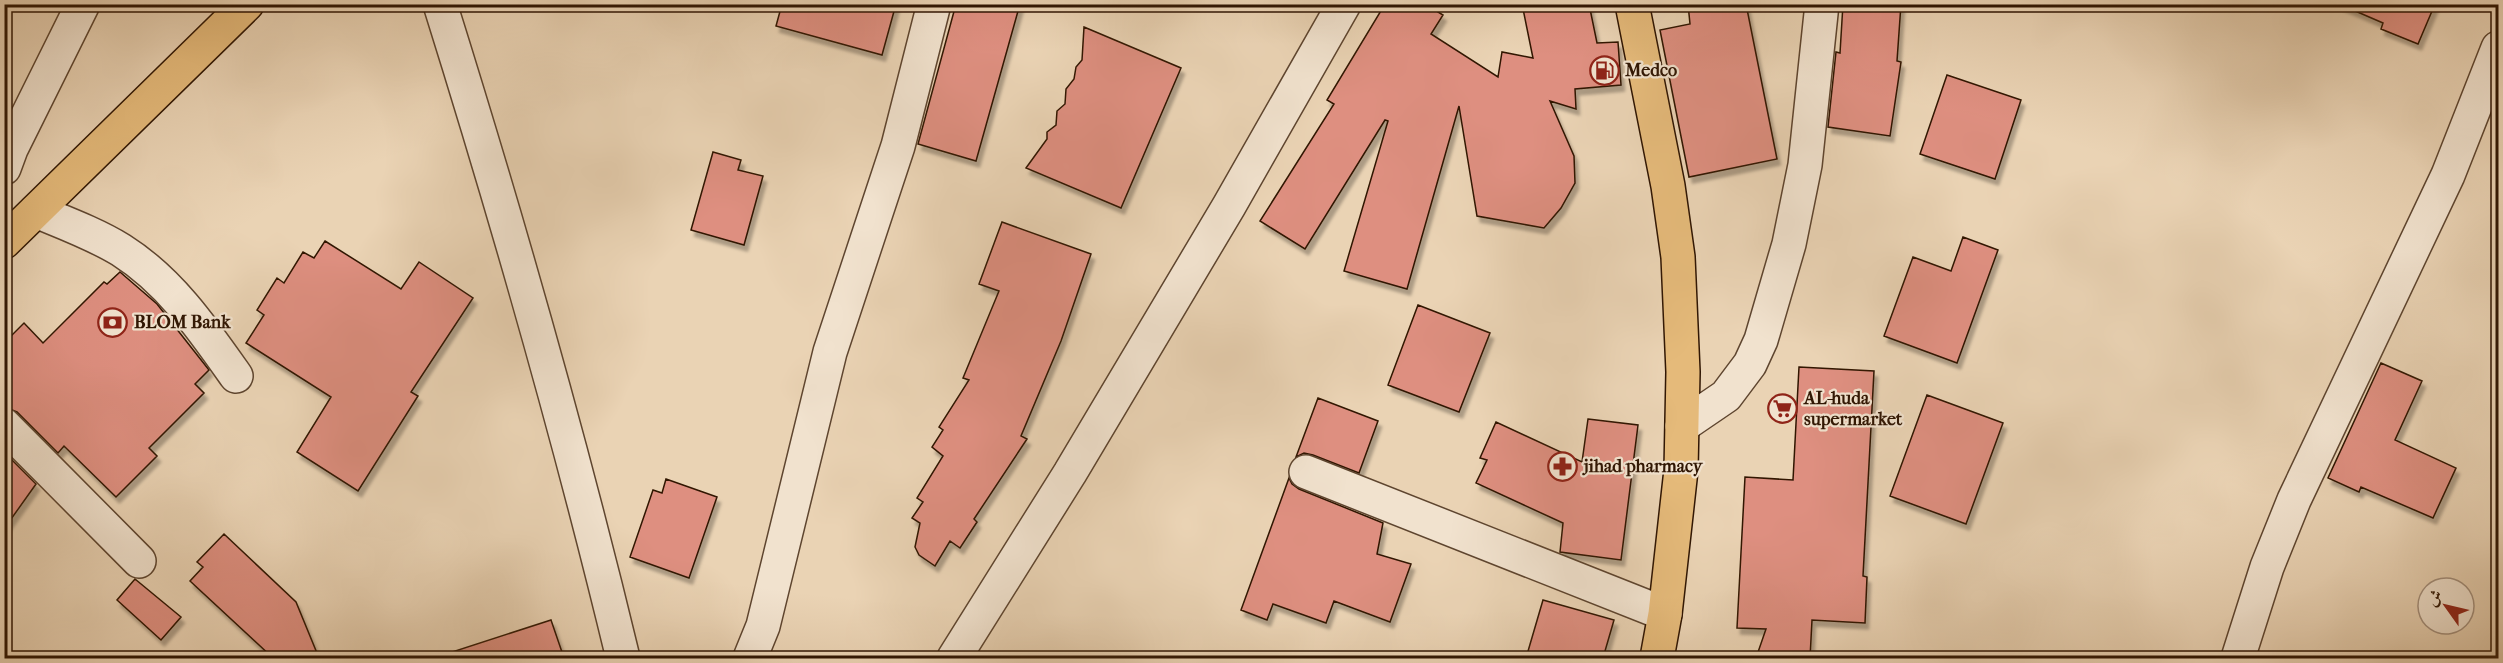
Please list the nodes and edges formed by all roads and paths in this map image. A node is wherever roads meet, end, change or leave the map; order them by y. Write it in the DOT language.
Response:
graph roads {
  1 [pos="82,4"];
  2 [pos="248,4"];
  3 [pos="441,4"];
  4 [pos="934,4"];
  5 [pos="1344,4"];
  6 [pos="1632,4"];
  7 [pos="1822,4"];
  8 [pos="2499,48"];
  9 [pos="4,168"];
  10 [pos="36,211"];
  11 [pos="4,242"];
  12 [pos="236,376"];
  13 [pos="4,425"];
  14 [pos="1682,426"];
  15 [pos="1306,472"];
  16 [pos="139,561"];
  17 [pos="1665,614"];
  18 [pos="622,658"];
  19 [pos="750,658"];
  20 [pos="954,658"];
  21 [pos="1657,658"];
  22 [pos="2238,658"];
  1 -- 9 [label="street"];
  2 -- 10 [label="main road"];
  3 -- 18 [label="street"];
  4 -- 19 [label="street"];
  5 -- 20 [label="street"];
  6 -- 14 [label="main road"];
  7 -- 14 [label="street"];
  8 -- 22 [label="street"];
  10 -- 11 [label="main road"];
  10 -- 12 [label="street"];
  13 -- 16 [label="street"];
  14 -- 17 [label="main road"];
  15 -- 17 [label="street"];
  17 -- 21 [label="main road"];
}
